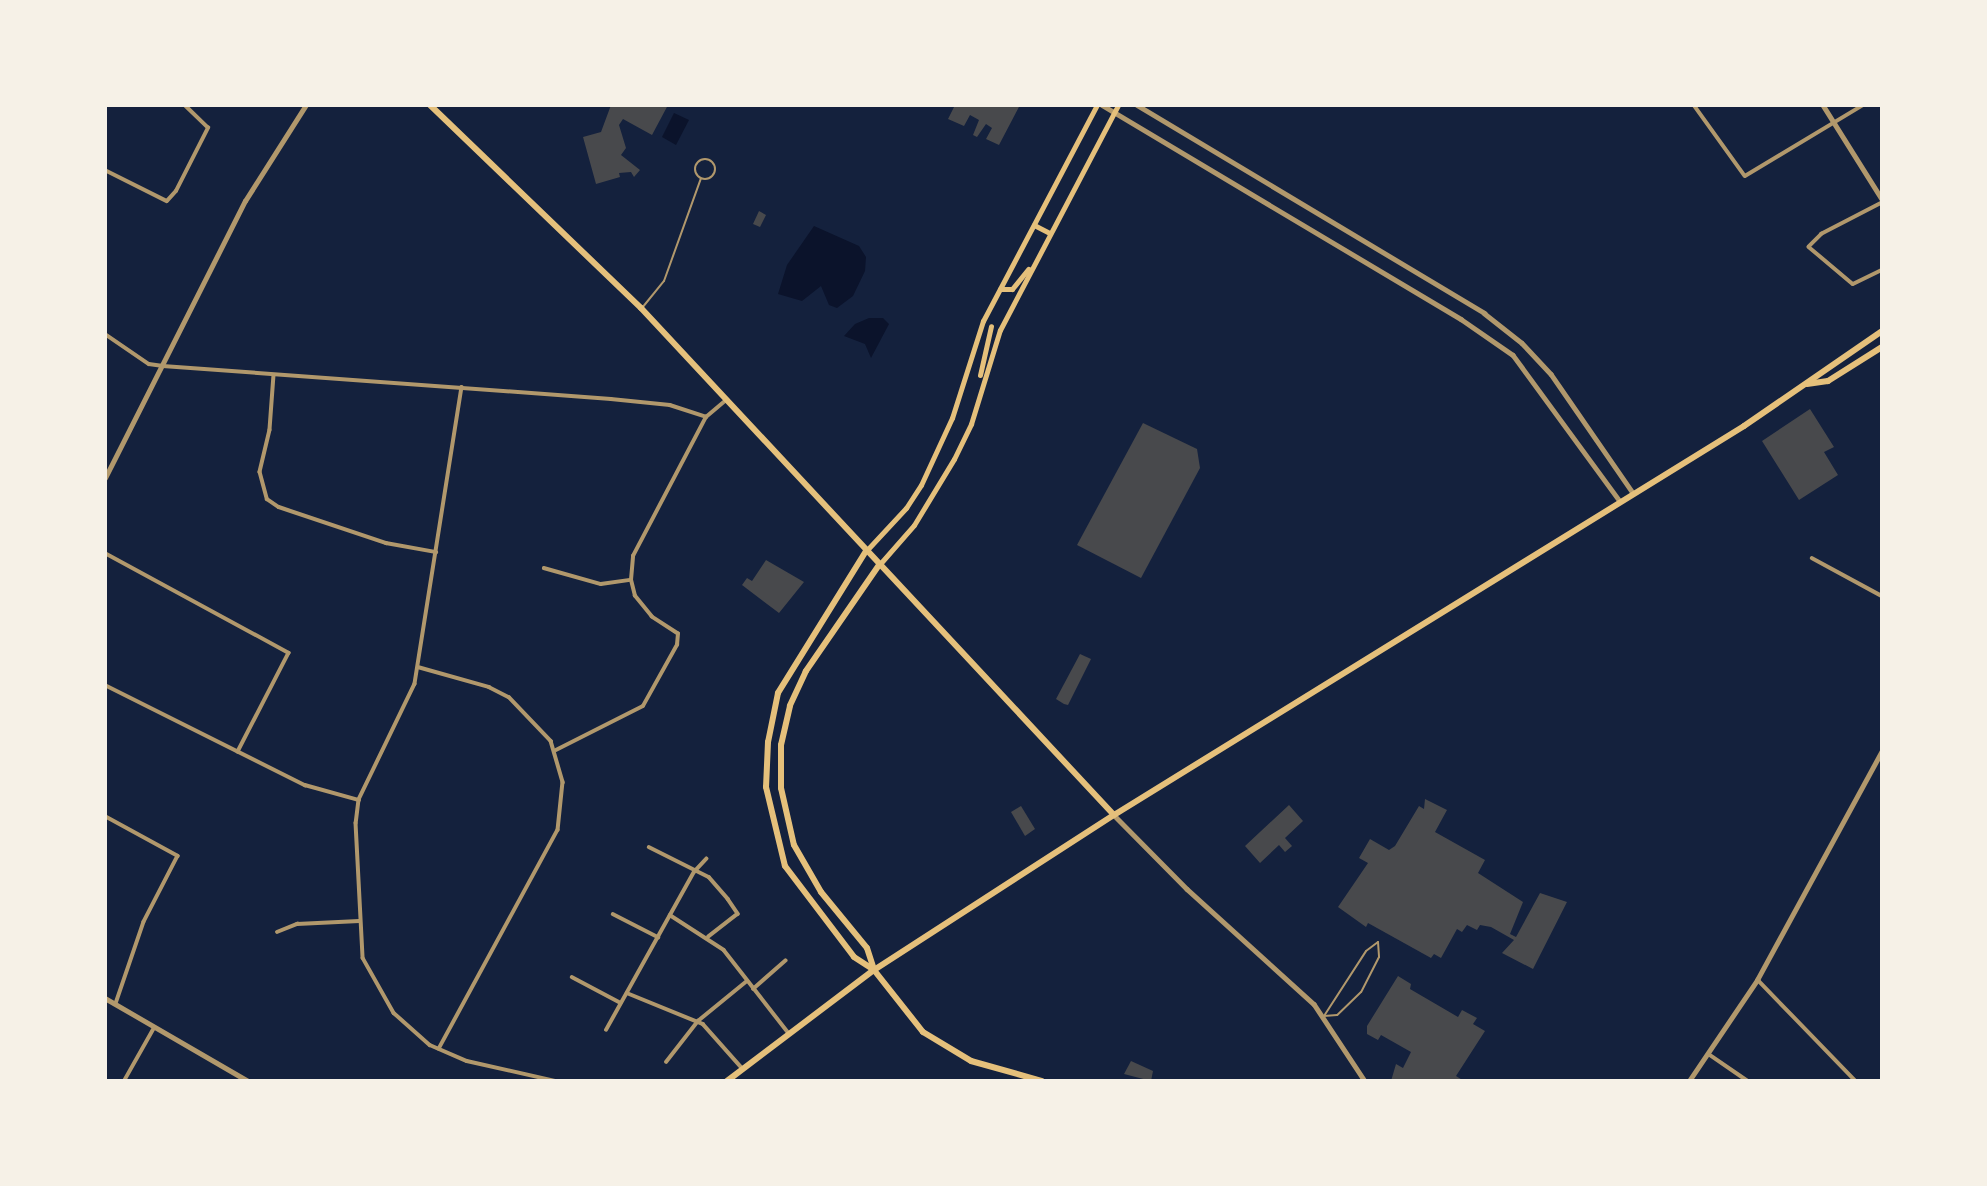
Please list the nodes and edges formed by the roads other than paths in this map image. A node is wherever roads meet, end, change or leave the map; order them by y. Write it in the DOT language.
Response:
graph roads {
  1 [pos="184,105"];
  2 [pos="306,105"];
  3 [pos="430,105"];
  4 [pos="1100,105"];
  5 [pos="1118,105"];
  6 [pos="1137,105"];
  7 [pos="1693,105"];
  8 [pos="1823,105"];
  9 [pos="1863,105"];
  10 [pos="1114,112"];
  11 [pos="1835,123"];
  12 [pos="105,170"];
  13 [pos="701,178"];
  14 [pos="1882,201"];
  15 [pos="1034,225"];
  16 [pos="1050,233"];
  17 [pos="1038,257"];
  18 [pos="1882,271"];
  19 [pos="1000,289"];
  20 [pos="641,309"];
  21 [pos="983,321"];
  22 [pos="991,326"];
  23 [pos="1000,330"];
  24 [pos="1882,331"];
  25 [pos="105,334"];
  26 [pos="1882,347"];
  27 [pos="163,366"];
  28 [pos="274,375"];
  29 [pos="1807,384"];
  30 [pos="462,387"];
  31 [pos="979,388"];
  32 [pos="727,399"];
  33 [pos="706,417"];
  34 [pos="107,470"];
  35 [pos="105,478"];
  36 [pos="1633,493"];
  37 [pos="1620,501"];
  38 [pos="866,551"];
  39 [pos="436,552"];
  40 [pos="105,553"];
  41 [pos="1812,558"];
  42 [pos="878,565"];
  43 [pos="544,568"];
  44 [pos="631,580"];
  45 [pos="1882,596"];
  46 [pos="418,667"];
  47 [pos="105,685"];
  48 [pos="556,750"];
  49 [pos="1882,751"];
  50 [pos="238,752"];
  51 [pos="359,800"];
  52 [pos="1114,815"];
  53 [pos="105,816"];
  54 [pos="649,847"];
  55 [pos="706,859"];
  56 [pos="694,872"];
  57 [pos="613,914"];
  58 [pos="670,915"];
  59 [pos="359,921"];
  60 [pos="278,932"];
  61 [pos="658,937"];
  62 [pos="709,937"];
  63 [pos="785,961"];
  64 [pos="874,970"];
  65 [pos="572,976"];
  66 [pos="1758,980"];
  67 [pos="747,981"];
  68 [pos="753,989"];
  69 [pos="626,993"];
  70 [pos="105,998"];
  71 [pos="621,1003"];
  72 [pos="116,1004"];
  73 [pos="1324,1016"];
  74 [pos="698,1021"];
  75 [pos="154,1027"];
  76 [pos="606,1030"];
  77 [pos="787,1031"];
  78 [pos="439,1049"];
  79 [pos="1710,1055"];
  80 [pos="666,1062"];
  81 [pos="741,1068"];
  82 [pos="124,1081"];
  83 [pos="248,1081"];
  84 [pos="556,1081"];
  85 [pos="727,1081"];
  86 [pos="1041,1081"];
  87 [pos="1365,1081"];
  88 [pos="1689,1081"];
  89 [pos="1748,1081"];
  90 [pos="1856,1081"];
  1 -- 12 [label="street"];
  2 -- 27 [label="street"];
  3 -- 20 [label="main road"];
  4 -- 10 [label="street"];
  4 -- 15 [label="main road"];
  5 -- 10 [label="main road"];
  6 -- 36 [label="street"];
  7 -- 11 [label="street"];
  8 -- 11 [label="street"];
  9 -- 11 [label="street"];
  10 -- 16 [label="main road"];
  10 -- 37 [label="street"];
  11 -- 14 [label="street"];
  13 -- 13 [label="lane"];
  13 -- 20 [label="lane"];
  14 -- 18 [label="street"];
  15 -- 16 [label="main road"];
  15 -- 19 [label="main road"];
  16 -- 17 [label="main road"];
  17 -- 19 [label="main road"];
  17 -- 23 [label="main road"];
  19 -- 21 [label="main road"];
  20 -- 32 [label="main road"];
  21 -- 22 [label="main road"];
  21 -- 38 [label="main road"];
  22 -- 23 [label="main road"];
  22 -- 31 [label="main road"];
  23 -- 31 [label="main road"];
  24 -- 29 [label="main road"];
  25 -- 27 [label="street"];
  26 -- 29 [label="main road"];
  27 -- 28 [label="street"];
  27 -- 34 [label="street"];
  28 -- 30 [label="street"];
  28 -- 39 [label="street"];
  29 -- 36 [label="main road"];
  30 -- 33 [label="street"];
  30 -- 39 [label="street"];
  31 -- 42 [label="main road"];
  32 -- 33 [label="street"];
  32 -- 38 [label="main road"];
  33 -- 44 [label="street"];
  34 -- 35 [label="street"];
  36 -- 37 [label="main road"];
  37 -- 52 [label="main road"];
  38 -- 42 [label="main road"];
  38 -- 64 [label="main road"];
  39 -- 46 [label="street"];
  40 -- 50 [label="street"];
  41 -- 45 [label="street"];
  42 -- 52 [label="main road"];
  42 -- 64 [label="main road"];
  43 -- 44 [label="street"];
  44 -- 48 [label="street"];
  46 -- 48 [label="street"];
  46 -- 51 [label="street"];
  47 -- 50 [label="street"];
  48 -- 78 [label="street"];
  49 -- 66 [label="street"];
  50 -- 51 [label="street"];
  51 -- 59 [label="street"];
  52 -- 64 [label="main road"];
  52 -- 73 [label="street"];
  53 -- 72 [label="street"];
  54 -- 56 [label="street"];
  55 -- 56 [label="street"];
  56 -- 58 [label="street"];
  56 -- 62 [label="street"];
  57 -- 61 [label="street"];
  58 -- 61 [label="street"];
  58 -- 62 [label="street"];
  59 -- 60 [label="street"];
  59 -- 78 [label="street"];
  61 -- 69 [label="street"];
  62 -- 67 [label="street"];
  63 -- 68 [label="street"];
  64 -- 77 [label="main road"];
  64 -- 86 [label="main road"];
  65 -- 71 [label="street"];
  66 -- 79 [label="street"];
  66 -- 90 [label="street"];
  67 -- 68 [label="street"];
  67 -- 74 [label="street"];
  68 -- 77 [label="street"];
  69 -- 71 [label="street"];
  69 -- 74 [label="street"];
  70 -- 72 [label="street"];
  71 -- 76 [label="street"];
  72 -- 75 [label="street"];
  73 -- 73 [label="lane"];
  73 -- 87 [label="street"];
  74 -- 80 [label="street"];
  74 -- 81 [label="street"];
  75 -- 82 [label="street"];
  75 -- 83 [label="street"];
  77 -- 81 [label="main road"];
  78 -- 84 [label="street"];
  79 -- 88 [label="street"];
  79 -- 89 [label="street"];
  81 -- 85 [label="main road"];
}
